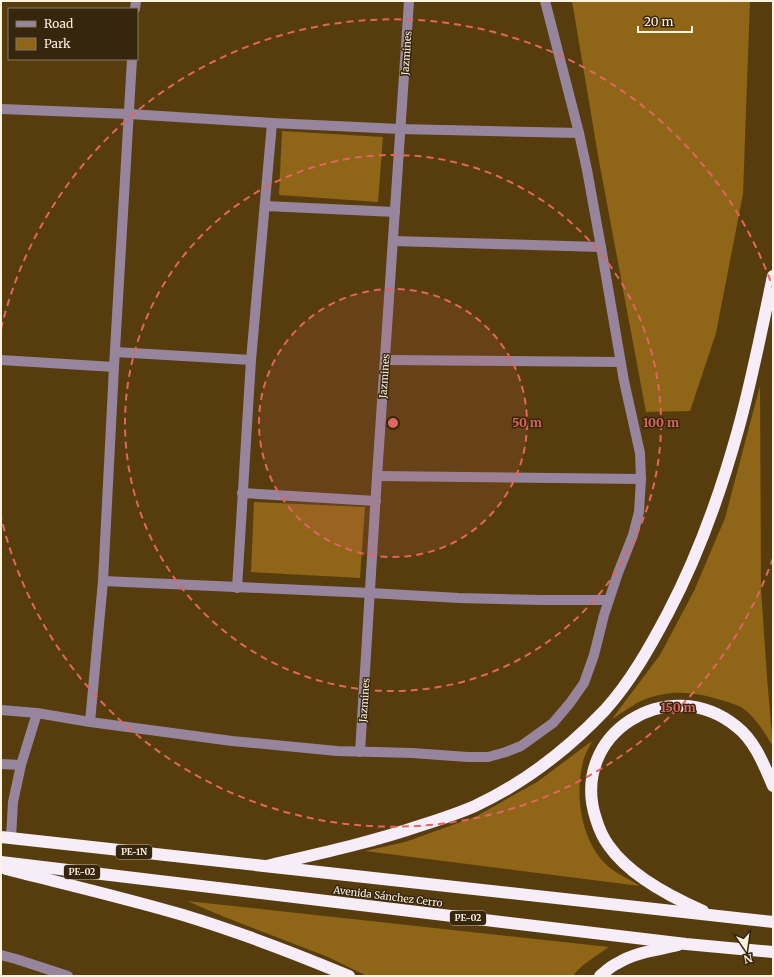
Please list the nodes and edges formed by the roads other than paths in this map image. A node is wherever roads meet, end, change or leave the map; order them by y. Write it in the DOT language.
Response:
graph roads {
  1 [pos="409,1"];
  2 [pos="545,1"];
  3 [pos="132,60"];
  4 [pos="1,109"];
  5 [pos="129,114"];
  6 [pos="272,123"];
  7 [pos="400,129"];
  8 [pos="579,133"];
  9 [pos="265,206"];
  10 [pos="395,212"];
  11 [pos="393,241"];
  12 [pos="601,247"];
  13 [pos="773,276"];
  14 [pos="115,352"];
  15 [pos="1,360"];
  16 [pos="251,360"];
  17 [pos="385,360"];
  18 [pos="620,362"];
  19 [pos="114,367"];
  20 [pos="377,476"];
  21 [pos="641,479"];
  22 [pos="242,493"];
  23 [pos="376,501"];
  24 [pos="103,581"];
  25 [pos="237,588"];
  26 [pos="370,593"];
  27 [pos="609,600"];
  28 [pos="1,710"];
  29 [pos="37,713"];
  30 [pos="90,722"];
  31 [pos="360,752"];
  32 [pos="1,764"];
  33 [pos="20,764"];
  34 [pos="773,786"];
  35 [pos="6,838"];
  36 [pos="1,862"];
  37 [pos="266,866"];
  38 [pos="1,868"];
  39 [pos="713,916"];
  40 [pos="773,922"];
  41 [pos="686,944"];
  42 [pos="773,952"];
  43 [pos="1,955"];
  44 [pos="68,976"];
  45 [pos="348,976"];
  46 [pos="600,976"];
  1 -- 7 [label="street, Jazmines"];
  2 -- 8 [label="street"];
  3 -- 5 [label="street"];
  4 -- 5 [label="street"];
  5 -- 6 [label="street"];
  5 -- 14 [label="street"];
  6 -- 7 [label="street"];
  6 -- 9 [label="street"];
  7 -- 8 [label="street"];
  7 -- 10 [label="street, Jazmines"];
  8 -- 12 [label="street"];
  9 -- 10 [label="street"];
  9 -- 16 [label="street"];
  10 -- 11 [label="street, Jazmines"];
  11 -- 12 [label="street"];
  11 -- 17 [label="street, Jazmines"];
  12 -- 18 [label="street"];
  13 -- 37 [label="highway"];
  14 -- 16 [label="street"];
  14 -- 19 [label="street"];
  15 -- 19 [label="street"];
  16 -- 22 [label="street"];
  17 -- 18 [label="street"];
  17 -- 20 [label="street, Jazmines"];
  18 -- 21 [label="street"];
  19 -- 24 [label="street"];
  20 -- 21 [label="street"];
  20 -- 23 [label="street, Jazmines"];
  21 -- 27 [label="street"];
  22 -- 23 [label="street"];
  22 -- 25 [label="street"];
  23 -- 26 [label="street, Jazmines"];
  24 -- 25 [label="street"];
  24 -- 30 [label="street"];
  25 -- 26 [label="street"];
  26 -- 27 [label="street"];
  26 -- 31 [label="street, Jazmines"];
  27 -- 31 [label="street"];
  28 -- 29 [label="street"];
  29 -- 30 [label="street"];
  29 -- 33 [label="street"];
  30 -- 31 [label="street"];
  32 -- 33 [label="street"];
  33 -- 35 [label="street"];
  34 -- 39 [label="highway"];
  35 -- 37 [label="highway, Avenida Sánchez Cerro / PE-1N"];
  36 -- 41 [label="highway, Avenida Sánchez Cerro / PE-02"];
  37 -- 39 [label="highway, Avenida Sánchez Cerro"];
  38 -- 45 [label="highway"];
  39 -- 40 [label="highway, Avenida Sánchez Cerro"];
  41 -- 42 [label="highway, Avenida Sánchez Cerro / PE-02"];
  41 -- 46 [label="highway"];
  43 -- 44 [label="street"];
}
